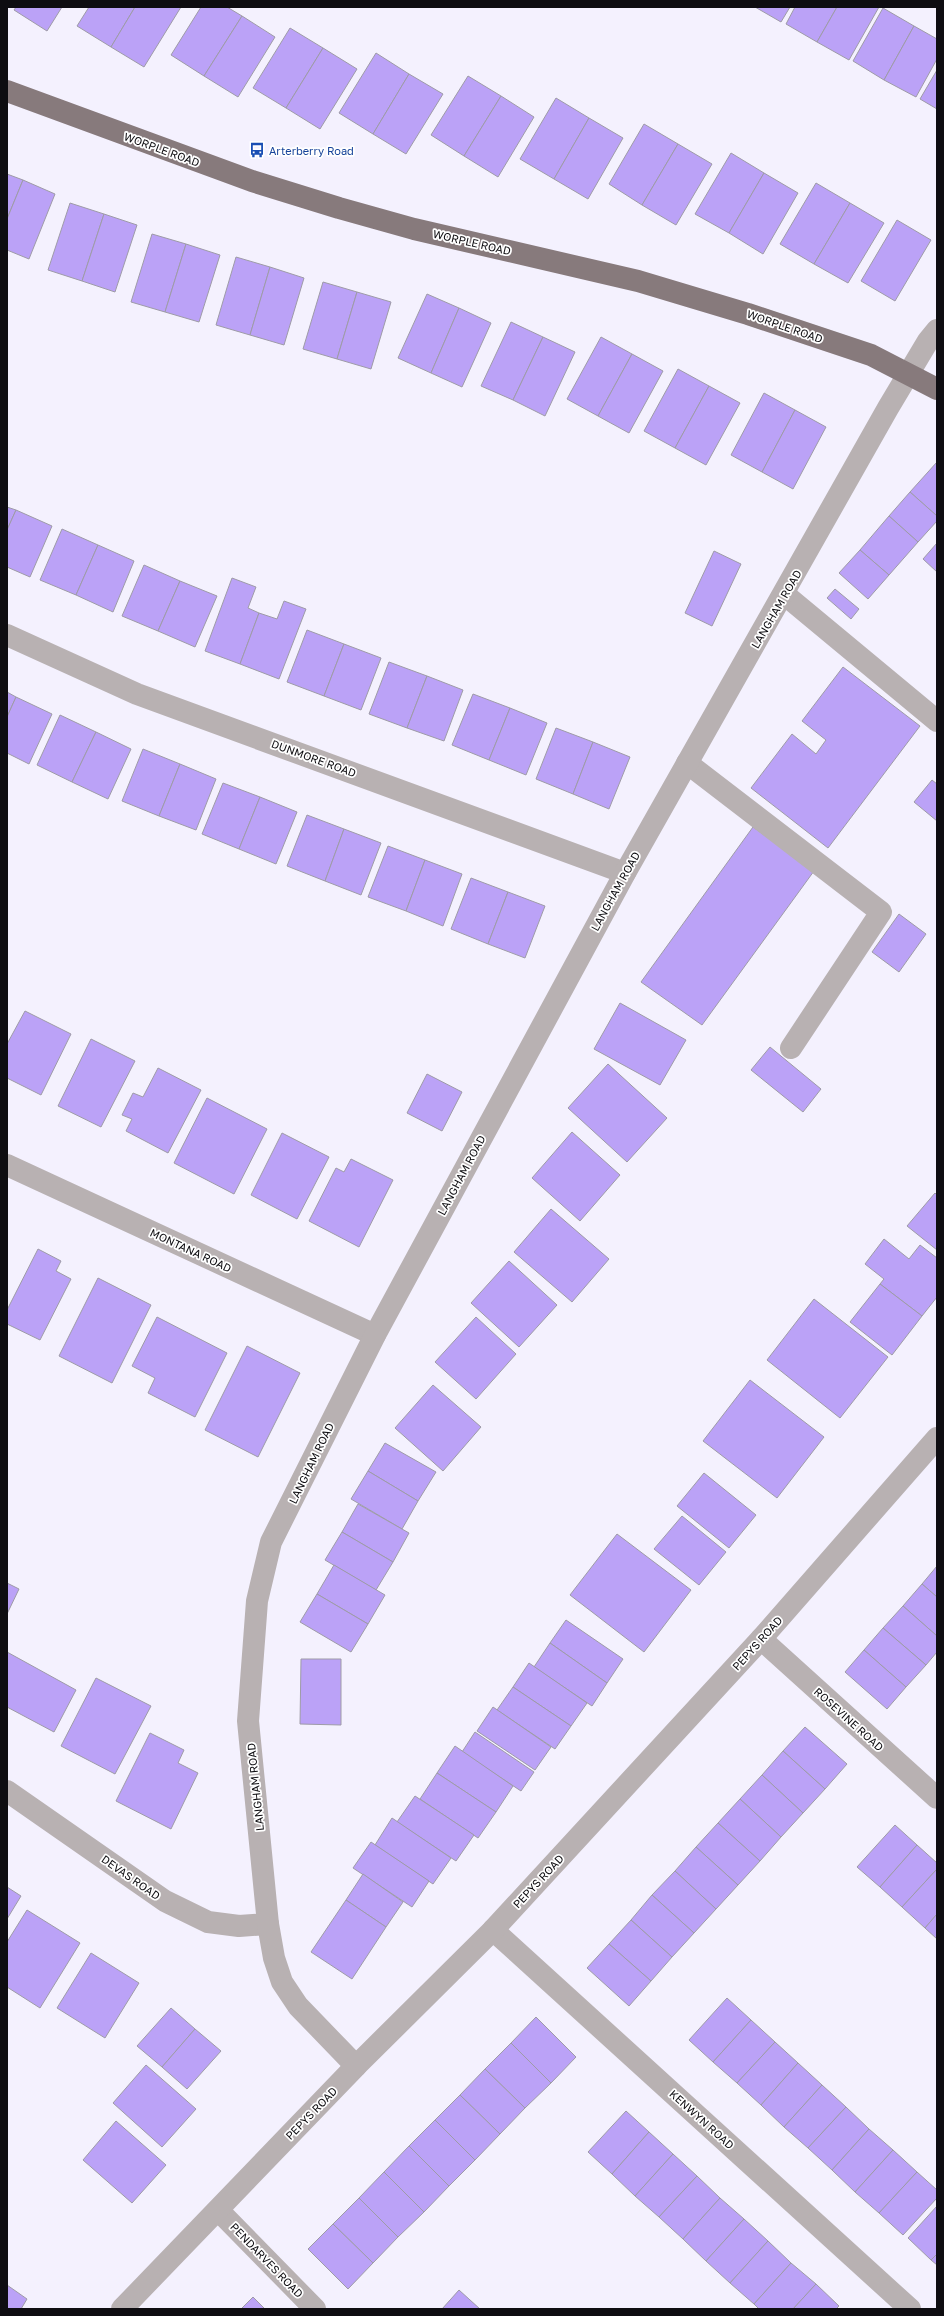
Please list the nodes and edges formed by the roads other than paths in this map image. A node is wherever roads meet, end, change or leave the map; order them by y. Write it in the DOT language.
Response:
graph roads {
  1 [pos="7,91"];
  2 [pos="937,330"];
  3 [pos="908,373"];
  4 [pos="937,390"];
  5 [pos="784,594"];
  6 [pos="7,635"];
  7 [pos="937,720"];
  8 [pos="687,762"];
  9 [pos="624,873"];
  10 [pos="791,1048"];
  11 [pos="7,1165"];
  12 [pos="375,1335"];
  13 [pos="937,1438"];
  14 [pos="761,1639"];
  15 [pos="7,1791"];
  16 [pos="937,1798"];
  17 [pos="268,1924"];
  18 [pos="493,1930"];
  19 [pos="356,2066"];
  20 [pos="219,2211"];
  21 [pos="122,2309"];
  22 [pos="316,2309"];
  23 [pos="910,2309"];
  1 -- 3 [label="main road, WORPLE ROAD"];
  2 -- 3 [label="street, LANGHAM ROAD"];
  3 -- 4 [label="main road, WORPLE ROAD"];
  3 -- 5 [label="street, LANGHAM ROAD"];
  5 -- 7 [label="street"];
  5 -- 8 [label="street, LANGHAM ROAD"];
  6 -- 9 [label="street, DUNMORE ROAD"];
  8 -- 9 [label="street, LANGHAM ROAD"];
  8 -- 10 [label="street"];
  9 -- 12 [label="street, LANGHAM ROAD"];
  11 -- 12 [label="street, MONTANA ROAD"];
  12 -- 17 [label="street, LANGHAM ROAD"];
  13 -- 14 [label="street, PEPYS ROAD"];
  14 -- 16 [label="street, ROSEVINE ROAD"];
  14 -- 18 [label="street, PEPYS ROAD"];
  15 -- 17 [label="street, DEVAS ROAD"];
  17 -- 19 [label="street, LANGHAM ROAD"];
  18 -- 19 [label="street, PEPYS ROAD"];
  18 -- 23 [label="street, KENWYN ROAD"];
  19 -- 20 [label="street, PEPYS ROAD"];
  20 -- 21 [label="street, PEPYS ROAD"];
  20 -- 22 [label="street, PENDARVES ROAD"];
}
